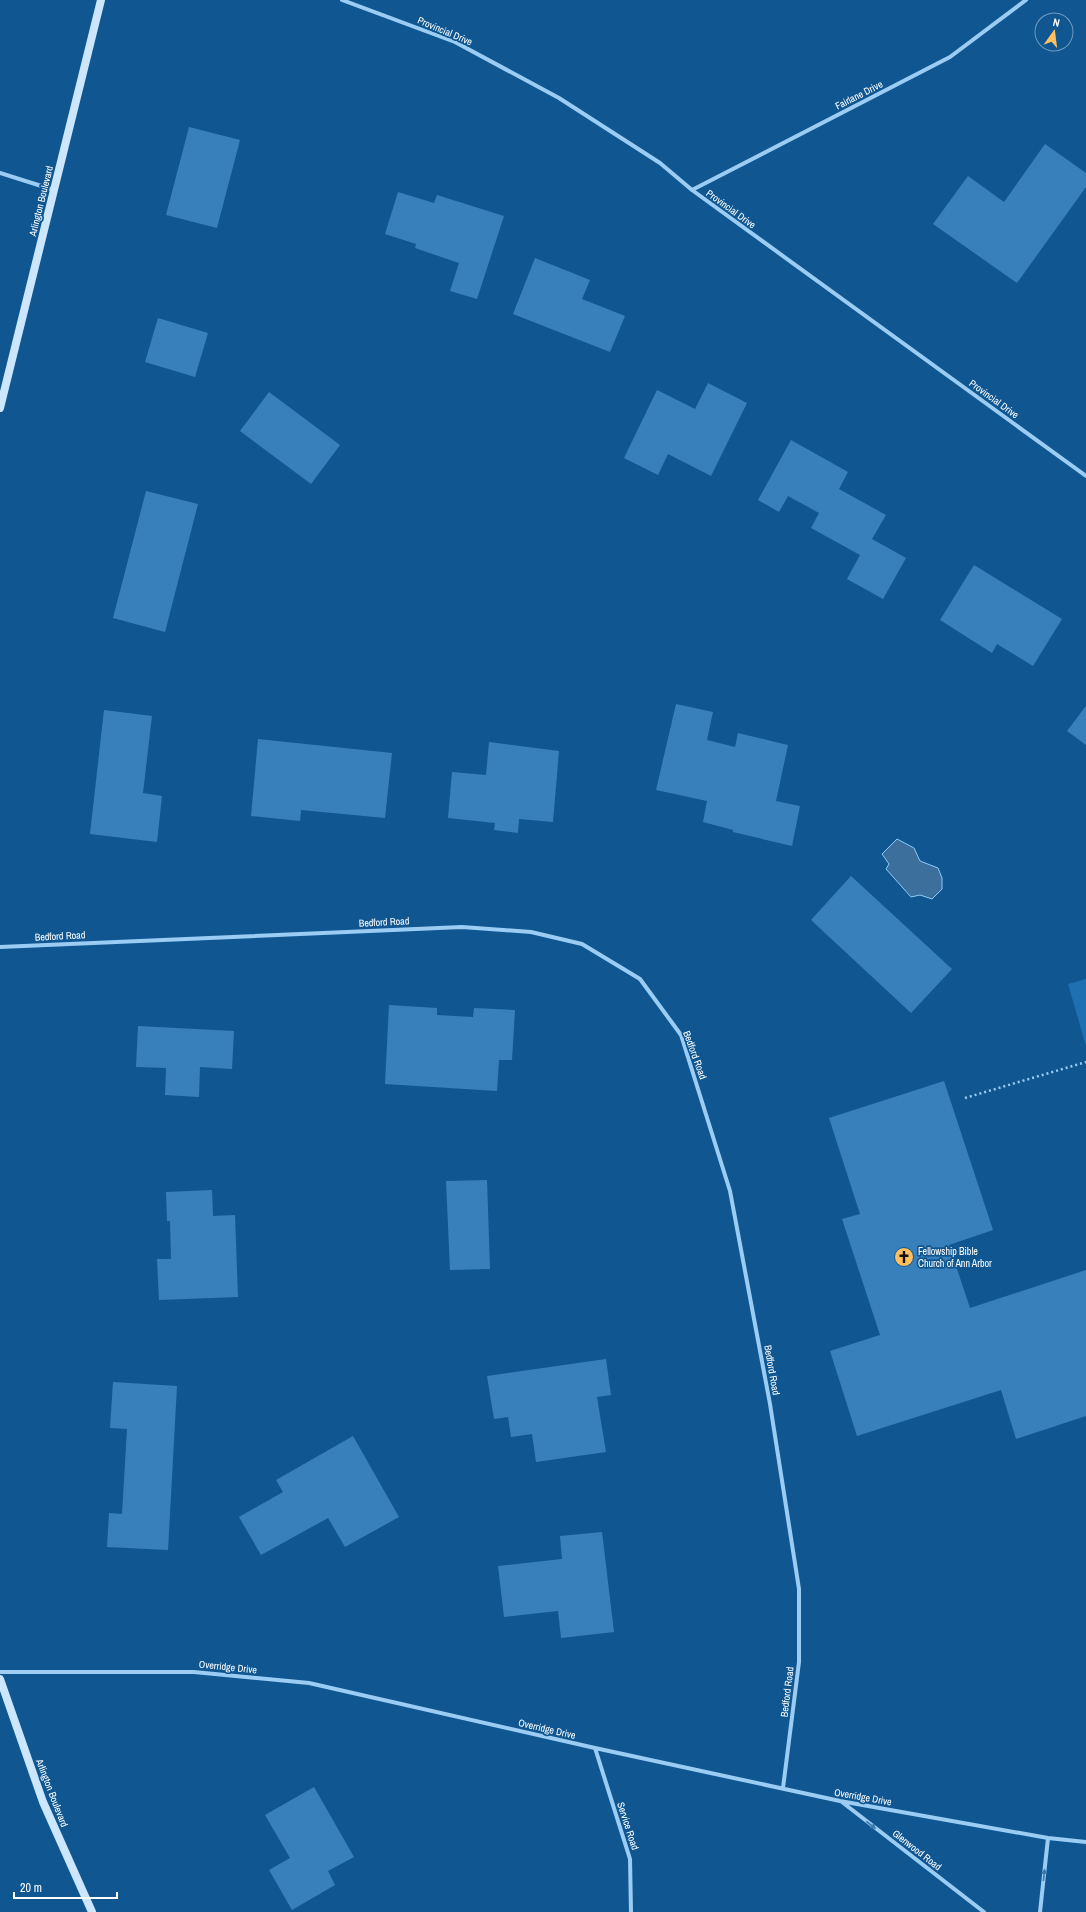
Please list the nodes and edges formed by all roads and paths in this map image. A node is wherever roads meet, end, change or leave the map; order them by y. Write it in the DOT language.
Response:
graph roads {
  1 [pos="101,0"];
  2 [pos="342,0"];
  3 [pos="1026,0"];
  4 [pos="0,174"];
  5 [pos="54,190"];
  6 [pos="692,190"];
  7 [pos="0,408"];
  8 [pos="1086,476"];
  9 [pos="0,947"];
  10 [pos="1086,1062"];
  11 [pos="965,1098"];
  12 [pos="0,1672"];
  13 [pos="0,1679"];
  14 [pos="595,1748"];
  15 [pos="783,1788"];
  16 [pos="840,1801"];
  17 [pos="1048,1838"];
  18 [pos="1086,1842"];
  19 [pos="92,1912"];
  20 [pos="631,1912"];
  21 [pos="984,1912"];
  22 [pos="1040,1912"];
  1 -- 5 [label="street, Arlington Boulevard"];
  2 -- 6 [label="street, Provincial Drive"];
  3 -- 6 [label="street, Fairlane Drive"];
  4 -- 5 [label="street"];
  5 -- 7 [label="street, Arlington Boulevard"];
  6 -- 8 [label="street, Provincial Drive"];
  9 -- 15 [label="street, Bedford Road"];
  10 -- 11 [label="path"];
  12 -- 14 [label="street, Overridge Drive"];
  13 -- 19 [label="street, Arlington Boulevard"];
  14 -- 15 [label="street, Overridge Drive"];
  14 -- 20 [label="street, Service Road"];
  15 -- 16 [label="street, Overridge Drive"];
  16 -- 17 [label="street, Overridge Drive"];
  16 -- 21 [label="street, Glenwood Road, one-way"];
  17 -- 18 [label="street, Overridge Drive"];
  22 -- 17 [label="street, one-way"];
}
